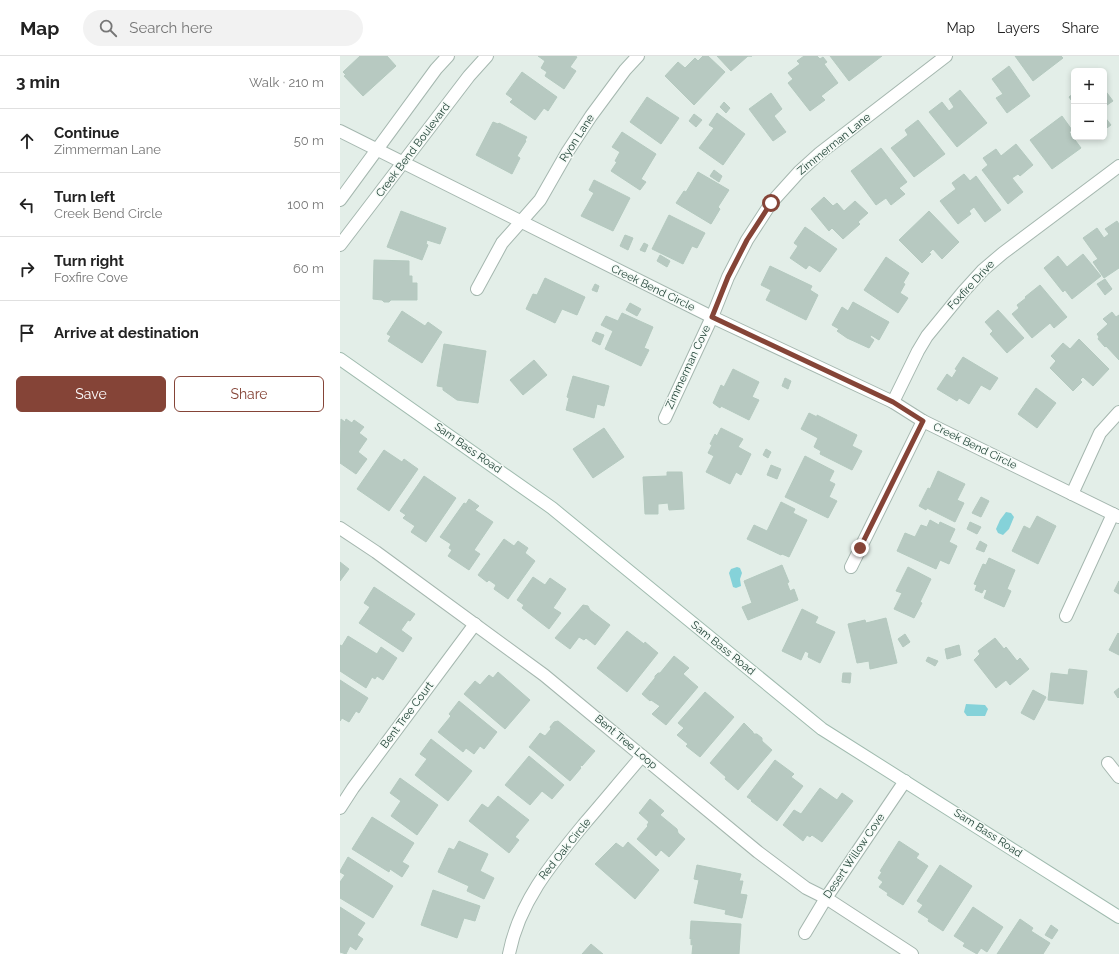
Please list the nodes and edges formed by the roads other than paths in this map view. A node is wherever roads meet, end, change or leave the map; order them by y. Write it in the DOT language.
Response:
graph roads {
  1 [pos="448,56"];
  2 [pos="487,56"];
  3 [pos="638,56"];
  4 [pos="946,56"];
  5 [pos="340,131"];
  6 [pos="378,150"];
  7 [pos="402,163"];
  8 [pos="1119,166"];
  9 [pos="340,200"];
  10 [pos="520,222"];
  11 [pos="340,244"];
  12 [pos="477,289"];
  13 [pos="712,317"];
  14 [pos="340,359"];
  15 [pos="893,402"];
  16 [pos="1119,412"];
  17 [pos="665,418"];
  18 [pos="923,421"];
  19 [pos="1072,494"];
  20 [pos="1116,515"];
  21 [pos="340,528"];
  22 [pos="851,566"];
  23 [pos="1066,616"];
  24 [pos="475,624"];
  25 [pos="642,756"];
  26 [pos="1108,763"];
  27 [pos="1119,777"];
  28 [pos="905,780"];
  29 [pos="340,808"];
  30 [pos="826,898"];
  31 [pos="1119,917"];
  32 [pos="805,933"];
  33 [pos="509,954"];
  34 [pos="912,954"];
  1 -- 6 [label="street"];
  2 -- 7 [label="street, Creek Bend Boulevard"];
  3 -- 10 [label="street, Ryon Lane"];
  4 -- 13 [label="street, Zimmerman Lane"];
  5 -- 6 [label="street, Creek Bend Circle"];
  6 -- 7 [label="street, Creek Bend Circle"];
  6 -- 9 [label="street"];
  7 -- 10 [label="street, Creek Bend Circle"];
  7 -- 11 [label="street, Creek Bend Boulevard"];
  8 -- 15 [label="street, Foxfire Drive"];
  10 -- 12 [label="street, Ryon Lane"];
  10 -- 13 [label="street, Creek Bend Circle"];
  13 -- 15 [label="street, Creek Bend Circle"];
  13 -- 17 [label="street, Zimmerman Cove"];
  14 -- 28 [label="street, Sam Bass Road"];
  15 -- 18 [label="street, Creek Bend Circle"];
  16 -- 19 [label="street"];
  18 -- 19 [label="street, Creek Bend Circle"];
  18 -- 22 [label="street"];
  19 -- 20 [label="street, Creek Bend Circle"];
  20 -- 23 [label="street"];
  21 -- 24 [label="street, Bent Tree Loop"];
  24 -- 25 [label="street, Bent Tree Loop"];
  24 -- 29 [label="street, Bent Tree Court"];
  25 -- 30 [label="street, Bent Tree Loop"];
  25 -- 33 [label="street, Red Oak Circle"];
  26 -- 27 [label="street"];
  28 -- 30 [label="street, Desert Willow Cove"];
  28 -- 31 [label="street, Sam Bass Road"];
  30 -- 32 [label="street, Desert Willow Cove"];
  30 -- 34 [label="street, Bent Tree Loop"];
}
